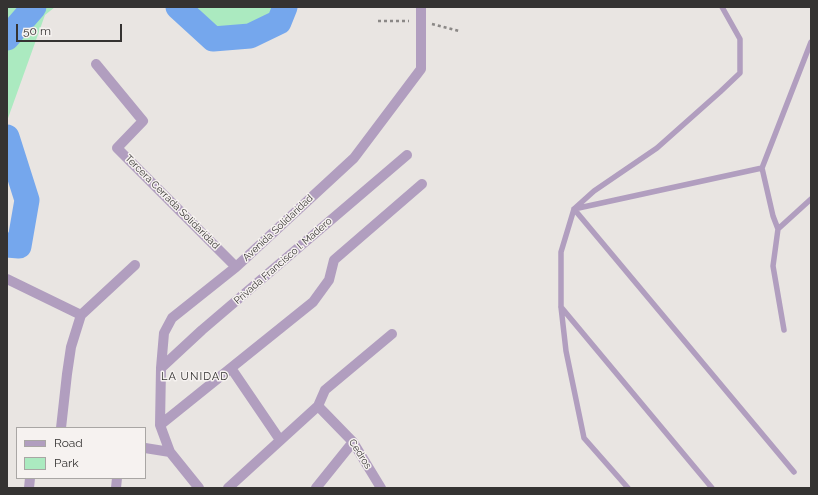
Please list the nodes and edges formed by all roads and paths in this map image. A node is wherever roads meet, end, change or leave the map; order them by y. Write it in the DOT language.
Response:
graph roads {
  1 [pos="421,7"];
  2 [pos="722,7"];
  3 [pos="811,42"];
  4 [pos="96,64"];
  5 [pos="407,155"];
  6 [pos="762,168"];
  7 [pos="422,184"];
  8 [pos="811,199"];
  9 [pos="574,209"];
  10 [pos="778,230"];
  11 [pos="134,265"];
  12 [pos="236,267"];
  13 [pos="7,279"];
  14 [pos="561,307"];
  15 [pos="81,315"];
  16 [pos="784,330"];
  17 [pos="392,334"];
  18 [pos="161,368"];
  19 [pos="231,368"];
  20 [pos="318,406"];
  21 [pos="160,425"];
  22 [pos="61,427"];
  23 [pos="280,440"];
  24 [pos="353,442"];
  25 [pos="146,448"];
  26 [pos="170,452"];
  27 [pos="794,472"];
  28 [pos="199,488"];
  29 [pos="228,488"];
  30 [pos="316,488"];
  31 [pos="381,488"];
  32 [pos="628,488"];
  33 [pos="712,488"];
  1 -- 12 [label="street, Avenida Solidaridad"];
  2 -- 9 [label="lane"];
  3 -- 6 [label="lane"];
  4 -- 12 [label="street, Tercera Cerrada Solidaridad"];
  5 -- 18 [label="street, Privada Francisco I. Madero"];
  6 -- 9 [label="lane"];
  6 -- 10 [label="lane"];
  7 -- 19 [label="street"];
  8 -- 10 [label="lane"];
  9 -- 14 [label="lane"];
  9 -- 27 [label="lane"];
  10 -- 16 [label="lane"];
  11 -- 15 [label="street"];
  12 -- 18 [label="street, Avenida Solidaridad"];
  13 -- 15 [label="street"];
  14 -- 32 [label="lane"];
  14 -- 33 [label="lane"];
  15 -- 22 [label="street"];
  17 -- 20 [label="street"];
  18 -- 21 [label="street, Avenida Solidaridad"];
  19 -- 21 [label="street"];
  19 -- 23 [label="street"];
  20 -- 23 [label="street"];
  20 -- 24 [label="street, Cedros"];
  21 -- 26 [label="street, Avenida Solidaridad"];
  23 -- 29 [label="street"];
  24 -- 30 [label="street"];
  24 -- 31 [label="street, Cedros"];
  25 -- 26 [label="street"];
  26 -- 28 [label="street, Avenida Solidaridad"];
}
